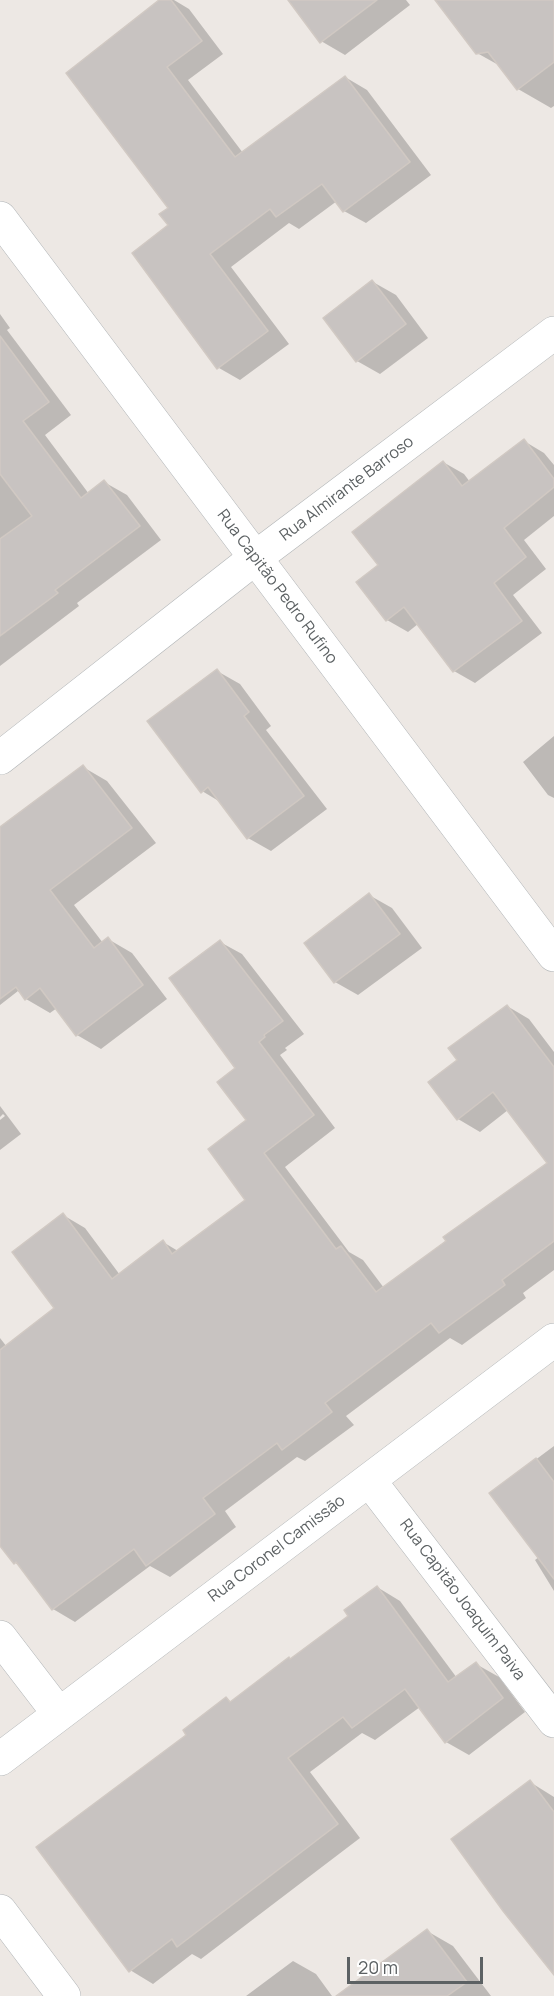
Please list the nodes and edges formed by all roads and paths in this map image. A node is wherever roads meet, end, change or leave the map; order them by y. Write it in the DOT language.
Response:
graph roads {
  1 [pos="0,218"];
  2 [pos="554,333"];
  3 [pos="255,558"];
  4 [pos="0,758"];
  5 [pos="554,955"];
  6 [pos="554,1340"];
  7 [pos="369,1480"];
  8 [pos="0,1637"];
  9 [pos="59,1714"];
  10 [pos="554,1721"];
  11 [pos="0,1759"];
  12 [pos="0,1911"];
  13 [pos="64,1996"];
  1 -- 3 [label="street, Rua Capitão Pedro Rufino"];
  2 -- 3 [label="street, Rua Almirante Barroso"];
  3 -- 4 [label="street, Rua Almirante Barroso"];
  3 -- 5 [label="street, Rua Capitão Pedro Rufino"];
  6 -- 7 [label="street, Rua Coronel Camissão"];
  7 -- 9 [label="street, Rua Coronel Camissão"];
  7 -- 10 [label="street, Rua Capitão Joaquim Paiva"];
  8 -- 9 [label="street"];
  9 -- 11 [label="street, Rua Coronel Camissão"];
  12 -- 13 [label="street"];
}
